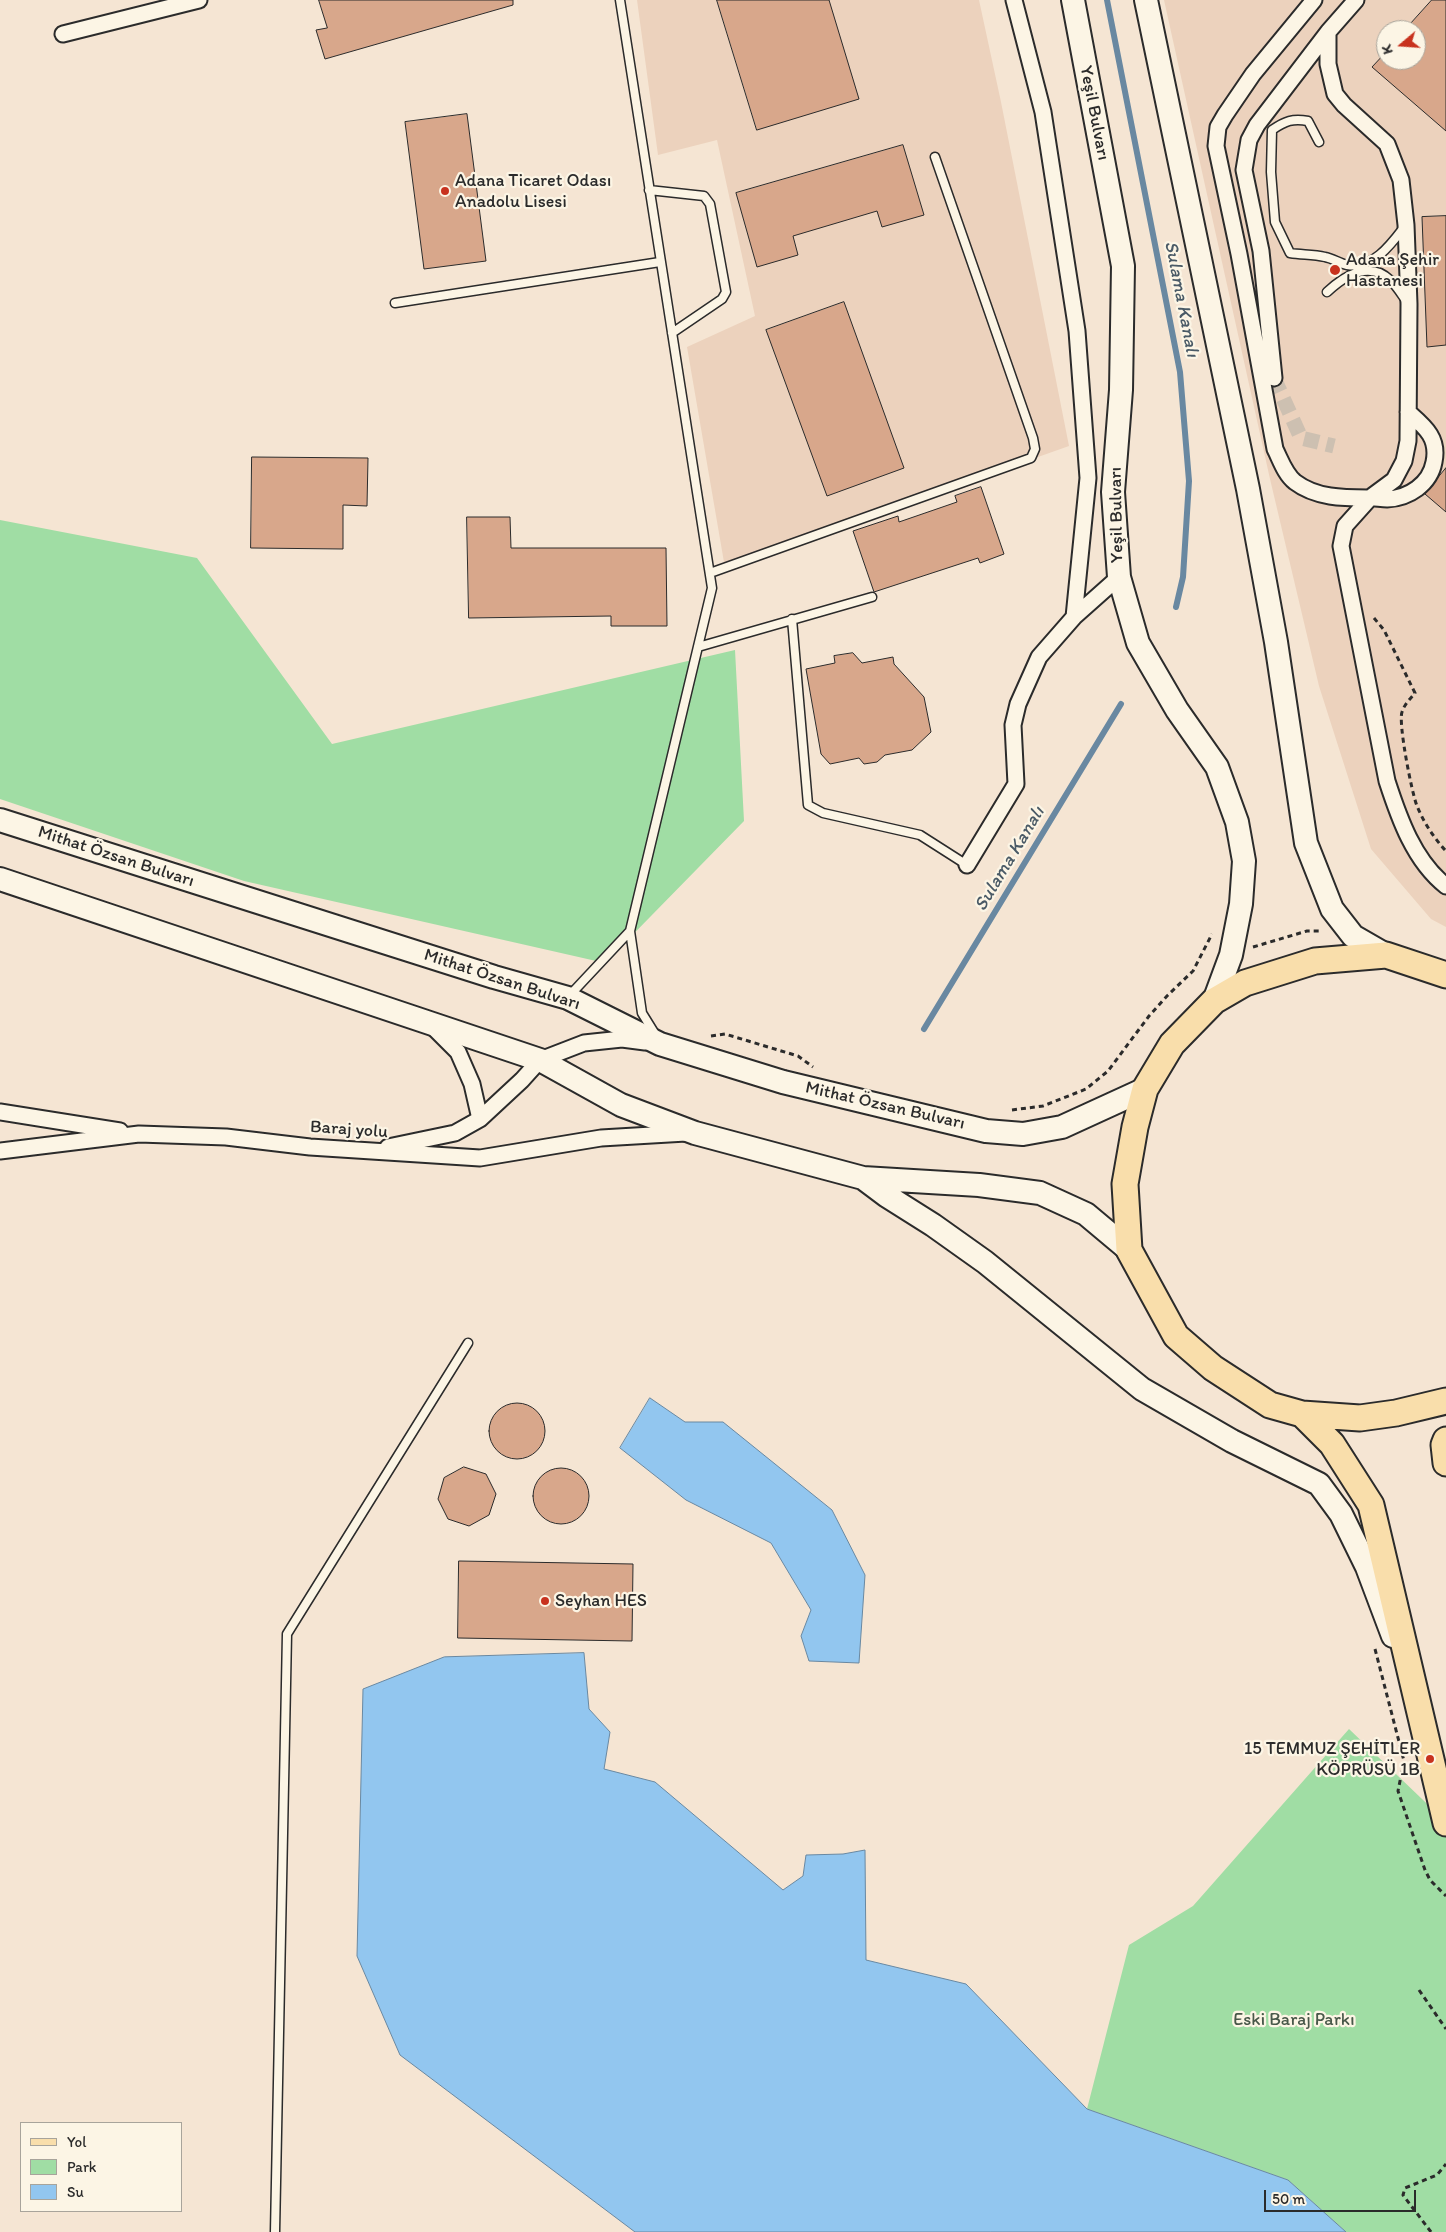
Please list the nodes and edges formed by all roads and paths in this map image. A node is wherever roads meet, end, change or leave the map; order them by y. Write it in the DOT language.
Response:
graph roads {
  1 [pos="199,0"];
  2 [pos="620,0"];
  3 [pos="1014,0"];
  4 [pos="1073,0"];
  5 [pos="1146,0"];
  6 [pos="1314,0"];
  7 [pos="1356,0"];
  8 [pos="1328,32"];
  9 [pos="63,34"];
  10 [pos="1319,142"];
  11 [pos="935,157"];
  12 [pos="649,190"];
  13 [pos="1406,225"];
  14 [pos="660,262"];
  15 [pos="1327,292"];
  16 [pos="395,302"];
  17 [pos="1409,304"];
  18 [pos="672,333"];
  19 [pos="1274,378"];
  20 [pos="1408,412"];
  21 [pos="1371,498"];
  22 [pos="710,573"];
  23 [pos="1118,577"];
  24 [pos="872,597"];
  25 [pos="1074,617"];
  26 [pos="792,619"];
  27 [pos="1384,630"];
  28 [pos="698,647"];
  29 [pos="0,820"];
  30 [pos="1446,851"];
  31 [pos="967,865"];
  32 [pos="0,879"];
  33 [pos="1446,886"];
  34 [pos="1214,928"];
  35 [pos="1348,929"];
  36 [pos="630,931"];
  37 [pos="1231,956"];
  38 [pos="1386,956"];
  39 [pos="1193,971"];
  40 [pos="1446,975"];
  41 [pos="568,998"];
  42 [pos="1214,1001"];
  43 [pos="429,1023"];
  44 [pos="706,1037"];
  45 [pos="660,1044"];
  46 [pos="540,1060"];
  47 [pos="820,1072"];
  48 [pos="1145,1089"];
  49 [pos="1011,1111"];
  50 [pos="0,1112"];
  51 [pos="480,1119"];
  52 [pos="695,1133"];
  53 [pos="139,1134"];
  54 [pos="370,1150"];
  55 [pos="0,1151"];
  56 [pos="862,1178"];
  57 [pos="1129,1250"];
  58 [pos="468,1343"];
  59 [pos="1446,1401"];
  60 [pos="1302,1414"];
  61 [pos="1446,1440"];
  62 [pos="1446,1463"];
  63 [pos="1373,1642"];
  64 [pos="1415,1695"];
  65 [pos="1446,1823"];
  66 [pos="1446,1896"];
  67 [pos="1419,1990"];
  68 [pos="1446,2029"];
  69 [pos="1446,2164"];
  70 [pos="275,2232"];
  71 [pos="1431,2232"];
  1 -- 9 [label="street"];
  2 -- 12 [label="lane"];
  3 -- 25 [label="street"];
  4 -- 23 [label="main road, Yeşil Bulvarı"];
  5 -- 35 [label="main road"];
  6 -- 21 [label="street"];
  7 -- 8 [label="street"];
  8 -- 13 [label="street"];
  8 -- 19 [label="street"];
  10 -- 13 [label="lane"];
  11 -- 22 [label="lane"];
  12 -- 14 [label="lane"];
  12 -- 18 [label="lane"];
  13 -- 17 [label="street"];
  14 -- 16 [label="lane"];
  14 -- 18 [label="lane"];
  15 -- 17 [label="lane"];
  17 -- 20 [label="street"];
  18 -- 22 [label="lane"];
  20 -- 21 [label="street"];
  20 -- 21 [label="street"];
  21 -- 33 [label="street"];
  22 -- 28 [label="lane"];
  23 -- 25 [label="street"];
  23 -- 37 [label="main road, Yeşil Bulvarı"];
  24 -- 26 [label="lane"];
  25 -- 31 [label="street"];
  26 -- 28 [label="lane"];
  26 -- 31 [label="lane"];
  27 -- 30 [label="path"];
  28 -- 36 [label="lane"];
  29 -- 41 [label="main road, Mithat Özsan Bulvarı"];
  32 -- 43 [label="main road"];
  34 -- 39 [label="path"];
  35 -- 37 [label="path"];
  35 -- 38 [label="main road"];
  36 -- 41 [label="lane"];
  36 -- 45 [label="lane"];
  37 -- 39 [label="path"];
  37 -- 42 [label="main road, Yeşil Bulvarı"];
  38 -- 40 [label="main road"];
  38 -- 42 [label="main road"];
  39 -- 49 [label="path"];
  41 -- 45 [label="main road, Mithat Özsan Bulvarı"];
  42 -- 48 [label="main road"];
  43 -- 46 [label="main road"];
  43 -- 51 [label="street"];
  44 -- 47 [label="path"];
  45 -- 46 [label="street"];
  45 -- 48 [label="main road, Mithat Özsan Bulvarı"];
  46 -- 51 [label="street"];
  46 -- 52 [label="main road"];
  48 -- 57 [label="main road"];
  50 -- 53 [label="street"];
  51 -- 54 [label="street"];
  52 -- 54 [label="street, Baraj yolu"];
  52 -- 56 [label="main road"];
  53 -- 54 [label="street, Baraj yolu"];
  53 -- 55 [label="street, Baraj yolu"];
  56 -- 57 [label="main road"];
  56 -- 64 [label="main road"];
  57 -- 60 [label="main road"];
  58 -- 70 [label="lane"];
  59 -- 60 [label="main road"];
  60 -- 64 [label="main road"];
  61 -- 62 [label="main road"];
  63 -- 66 [label="path"];
  64 -- 65 [label="main road"];
  67 -- 68 [label="path"];
  69 -- 71 [label="path"];
}
